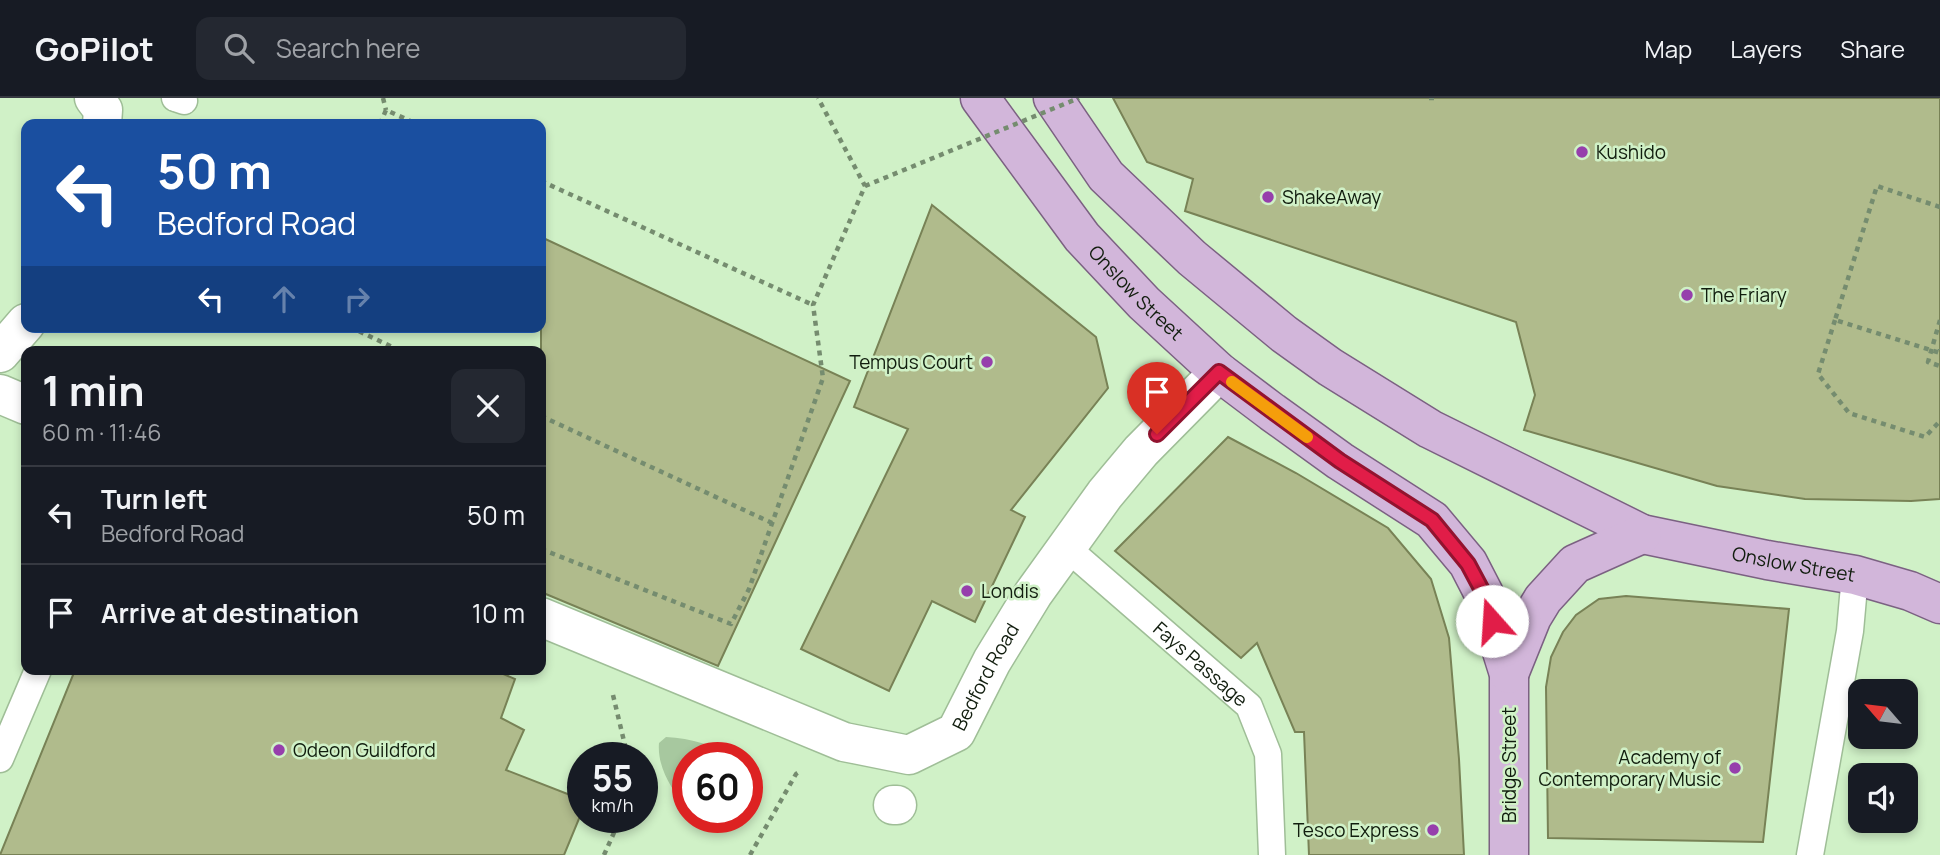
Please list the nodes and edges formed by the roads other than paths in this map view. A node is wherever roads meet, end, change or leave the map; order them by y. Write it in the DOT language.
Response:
graph roads {
  1 [pos="94,98"];
  2 [pos="980,98"];
  3 [pos="1053,98"];
  4 [pos="102,119"];
  5 [pos="21,329"];
  6 [pos="0,353"];
  7 [pos="1219,372"];
  8 [pos="0,394"];
  9 [pos="21,403"];
  10 [pos="1643,534"];
  11 [pos="1067,548"];
  12 [pos="1855,575"];
  13 [pos="1940,604"];
  14 [pos="546,619"];
  15 [pos="1509,674"];
  16 [pos="36,675"];
  17 [pos="0,759"];
  18 [pos="1272,855"];
  19 [pos="1508,855"];
  20 [pos="1810,855"];
  1 -- 4 [label="street"];
  2 -- 7 [label="main road, Onslow Street"];
  3 -- 10 [label="main road, Onslow Street"];
  5 -- 6 [label="street"];
  7 -- 11 [label="street, Bedford Road"];
  7 -- 15 [label="main road, Onslow Street"];
  8 -- 9 [label="street"];
  10 -- 12 [label="main road, Onslow Street"];
  10 -- 15 [label="main road"];
  11 -- 14 [label="street, Bedford Road"];
  11 -- 18 [label="lane, Fays Passage"];
  12 -- 13 [label="main road, Onslow Street"];
  12 -- 20 [label="lane"];
  15 -- 19 [label="main road, Bridge Street"];
  16 -- 17 [label="lane"];
}
